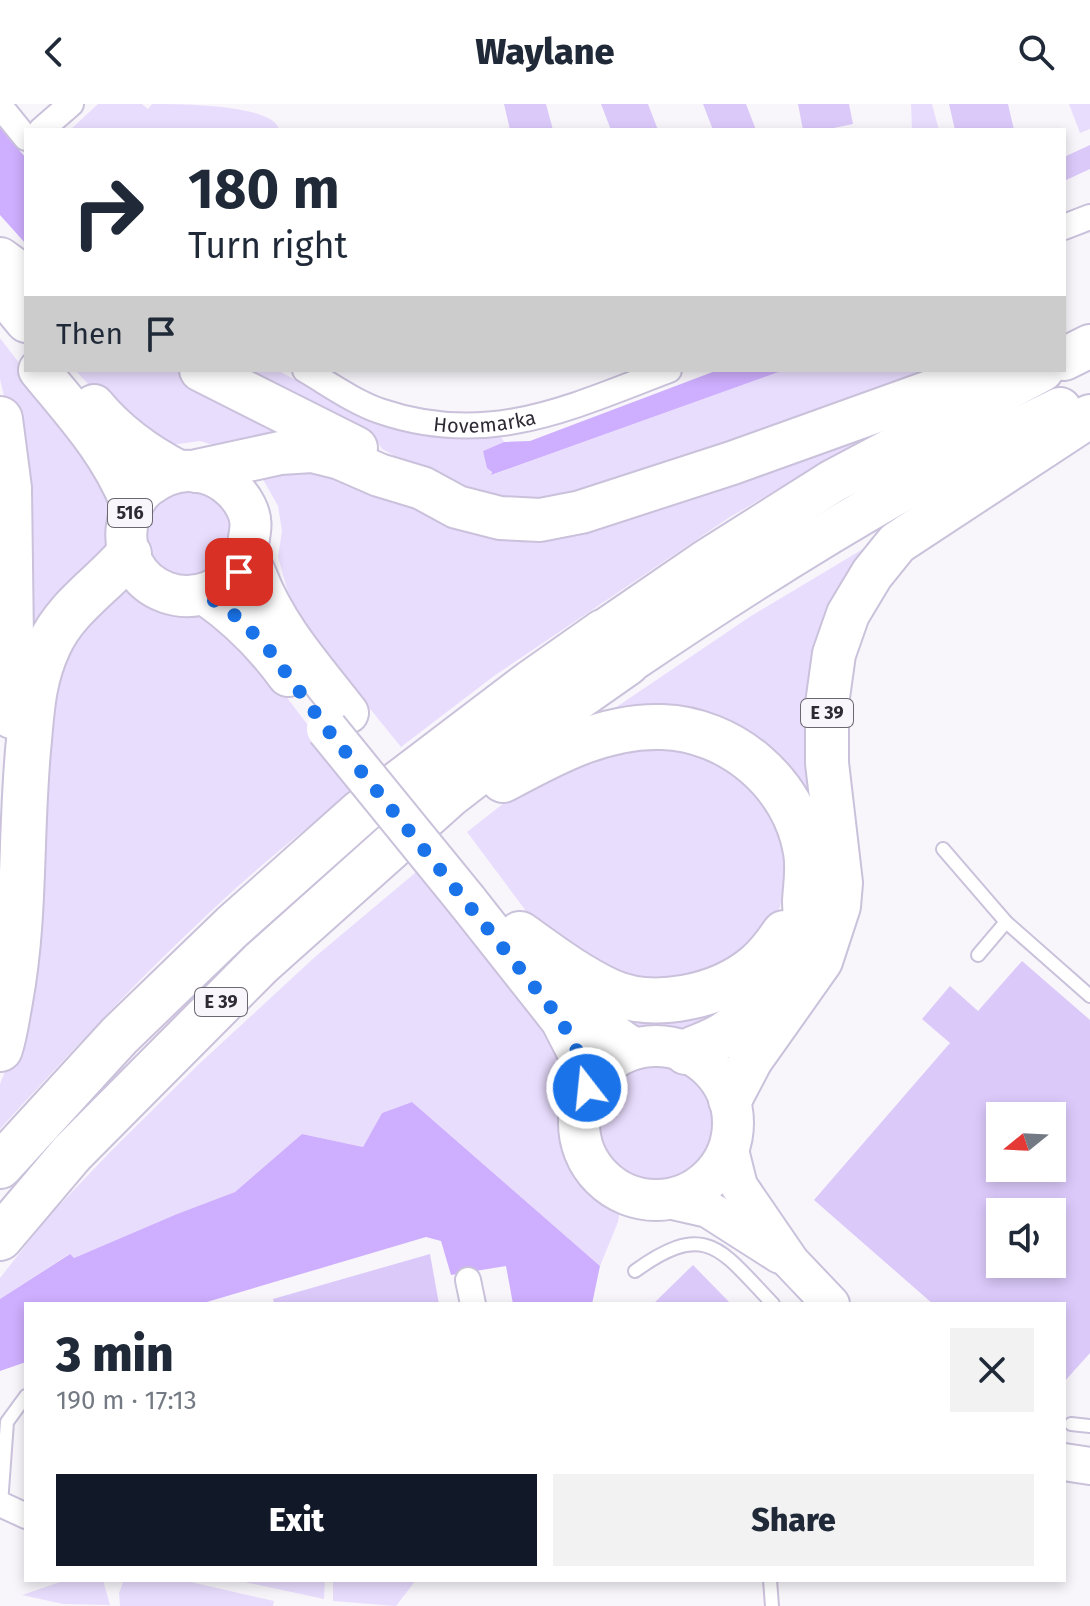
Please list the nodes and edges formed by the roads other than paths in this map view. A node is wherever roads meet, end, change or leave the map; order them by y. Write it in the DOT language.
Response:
graph roads {
  1 [pos="71,104"];
  2 [pos="0,106"];
  3 [pos="43,128"];
  4 [pos="24,136"];
  5 [pos="1090,217"];
  6 [pos="1066,226"];
  7 [pos="0,259"];
  8 [pos="24,277"];
  9 [pos="0,290"];
  10 [pos="24,320"];
  11 [pos="0,323"];
  12 [pos="1090,325"];
  13 [pos="1066,337"];
  14 [pos="1090,346"];
  15 [pos="24,352"];
  16 [pos="1066,358"];
  17 [pos="41,372"];
  18 [pos="67,372"];
  19 [pos="205,372"];
  20 [pos="309,372"];
  21 [pos="664,372"];
  22 [pos="985,372"];
  23 [pos="1038,372"];
  24 [pos="1090,395"];
  25 [pos="1090,416"];
  26 [pos="0,419"];
  27 [pos="188,471"];
  28 [pos="422,488"];
  29 [pos="132,506"];
  30 [pos="129,554"];
  31 [pos="248,554"];
  32 [pos="206,595"];
  33 [pos="615,647"];
  34 [pos="338,721"];
  35 [pos="23,794"];
  36 [pos="943,849"];
  37 [pos="352,881"];
  38 [pos="475,894"];
  39 [pos="805,901"];
  40 [pos="1006,922"];
  41 [pos="520,934"];
  42 [pos="978,955"];
  43 [pos="1090,996"];
  44 [pos="0,1049"];
  45 [pos="634,1049"];
  46 [pos="686,1052"];
  47 [pos="587,1088"];
  48 [pos="730,1100"];
  49 [pos="729,1146"];
  50 [pos="0,1166"];
  51 [pos="664,1199"];
  52 [pos="0,1238"];
  53 [pos="791,1262"];
  54 [pos="635,1271"];
  55 [pos="771,1302"];
  56 [pos="829,1302"];
  57 [pos="24,1399"];
  58 [pos="1071,1424"];
  59 [pos="1090,1426"];
  60 [pos="1066,1462"];
  61 [pos="1090,1466"];
  62 [pos="0,1504"];
  63 [pos="24,1515"];
  64 [pos="770,1582"];
  65 [pos="772,1606"];
  1 -- 3 [label="street"];
  2 -- 4 [label="street"];
  5 -- 6 [label="street"];
  7 -- 8 [label="highway"];
  9 -- 10 [label="main road"];
  11 -- 15 [label="main road"];
  12 -- 13 [label="highway"];
  14 -- 16 [label="highway"];
  17 -- 29 [label="main road, 516"];
  18 -- 27 [label="main road"];
  19 -- 28 [label="highway"];
  20 -- 21 [label="street, Hovemarka"];
  22 -- 28 [label="highway"];
  23 -- 33 [label="highway, E 39"];
  24 -- 33 [label="highway, E 39"];
  25 -- 48 [label="highway, E 39"];
  26 -- 35 [label="highway"];
  27 -- 28 [label="highway"];
  27 -- 29 [label="main road, 516"];
  27 -- 31 [label="main road"];
  29 -- 30 [label="main road, 516"];
  30 -- 32 [label="main road, 516"];
  30 -- 35 [label="highway"];
  31 -- 32 [label="main road"];
  31 -- 34 [label="main road"];
  32 -- 34 [label="main road"];
  33 -- 37 [label="highway, E 39"];
  33 -- 50 [label="highway, E 39"];
  34 -- 38 [label="main road"];
  35 -- 44 [label="highway"];
  36 -- 40 [label="lane"];
  37 -- 39 [label="highway, E 39"];
  37 -- 52 [label="highway, E 39"];
  38 -- 41 [label="main road"];
  38 -- 47 [label="main road"];
  39 -- 41 [label="highway"];
  39 -- 46 [label="highway, E 39"];
  40 -- 42 [label="lane"];
  40 -- 43 [label="lane"];
  41 -- 45 [label="main road"];
  45 -- 46 [label="main road"];
  45 -- 47 [label="main road"];
  46 -- 48 [label="main road"];
  47 -- 51 [label="main road"];
  48 -- 49 [label="main road"];
  49 -- 51 [label="main road"];
  49 -- 53 [label="main road"];
  51 -- 53 [label="main road"];
  53 -- 56 [label="main road"];
  54 -- 55 [label="lane"];
  57 -- 62 [label="lane"];
  58 -- 59 [label="lane"];
  60 -- 61 [label="main road"];
  62 -- 63 [label="street"];
  64 -- 65 [label="lane"];
}
